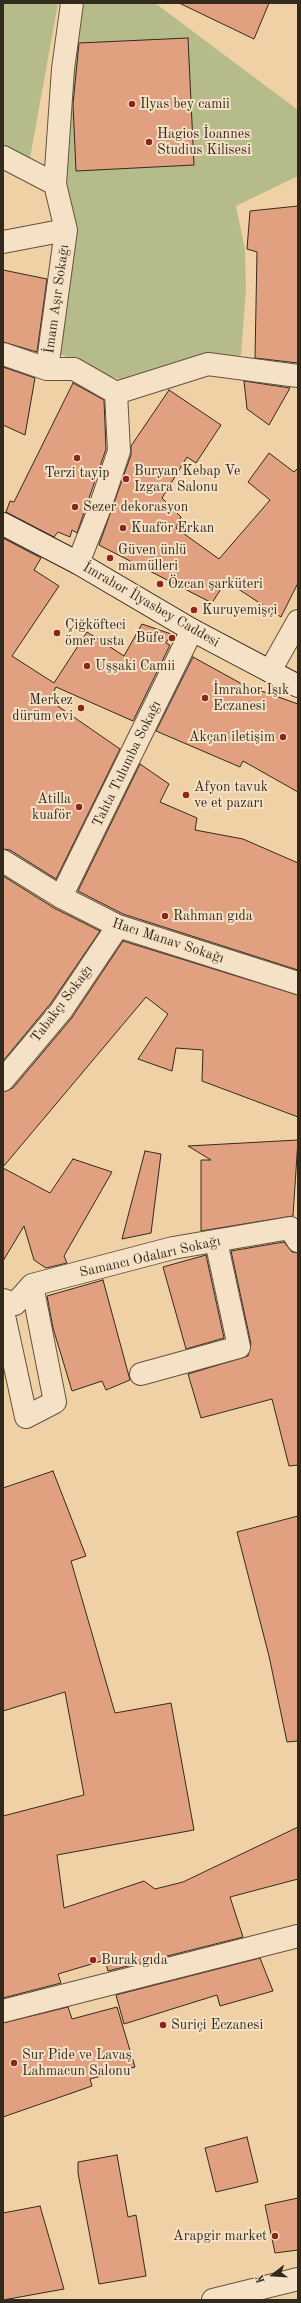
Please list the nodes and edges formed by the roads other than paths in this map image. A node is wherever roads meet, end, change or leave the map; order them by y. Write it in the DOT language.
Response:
graph roads {
  1 [pos="72,3"];
  2 [pos="3,157"];
  3 [pos="55,184"];
  4 [pos="66,230"];
  5 [pos="3,242"];
  6 [pos="3,354"];
  7 [pos="47,369"];
  8 [pos="298,376"];
  9 [pos="116,393"];
  10 [pos="3,524"];
  11 [pos="78,563"];
  12 [pos="298,621"];
  13 [pos="192,630"];
  14 [pos="270,671"];
  15 [pos="298,686"];
  16 [pos="3,861"];
  17 [pos="61,897"];
  18 [pos="118,926"];
  19 [pos="298,983"];
  20 [pos="3,1080"];
  21 [pos="216,1241"];
  22 [pos="298,1241"];
  23 [pos="32,1285"];
  24 [pos="6,1302"];
  25 [pos="141,1374"];
  26 [pos="298,1936"];
  27 [pos="3,2011"];
  28 [pos="298,2279"];
  29 [pos="213,2300"];
  1 -- 3 [label="street, İmam Aşır Sokağı"];
  2 -- 3 [label="street"];
  3 -- 4 [label="street, İmam Aşır Sokağı"];
  4 -- 5 [label="street"];
  4 -- 7 [label="street, İmam Aşır Sokağı"];
  6 -- 7 [label="street"];
  7 -- 9 [label="street, İmam Aşır Sokağı"];
  8 -- 9 [label="street"];
  9 -- 11 [label="street"];
  10 -- 11 [label="street, İmrahor İlyasbey Caddesi"];
  11 -- 13 [label="street, İmrahor İlyasbey Caddesi"];
  12 -- 14 [label="street"];
  13 -- 14 [label="street, İmrahor İlyasbey Caddesi"];
  13 -- 17 [label="street, Tahta Tulumba Sokağı"];
  14 -- 15 [label="street, İmrahor İlyasbey Caddesi"];
  16 -- 17 [label="street, Hacı Manav Sokağı"];
  17 -- 18 [label="street, Hacı Manav Sokağı"];
  18 -- 19 [label="street, Hacı Manav Sokağı"];
  18 -- 20 [label="street, Tabakçı Sokağı"];
  21 -- 22 [label="street, Samancı Odaları Sokağı"];
  21 -- 23 [label="street, Samancı Odaları Sokağı"];
  21 -- 25 [label="street"];
  23 -- 24 [label="street"];
  23 -- 24 [label="street"];
  26 -- 27 [label="street"];
  28 -- 29 [label="street"];
}
